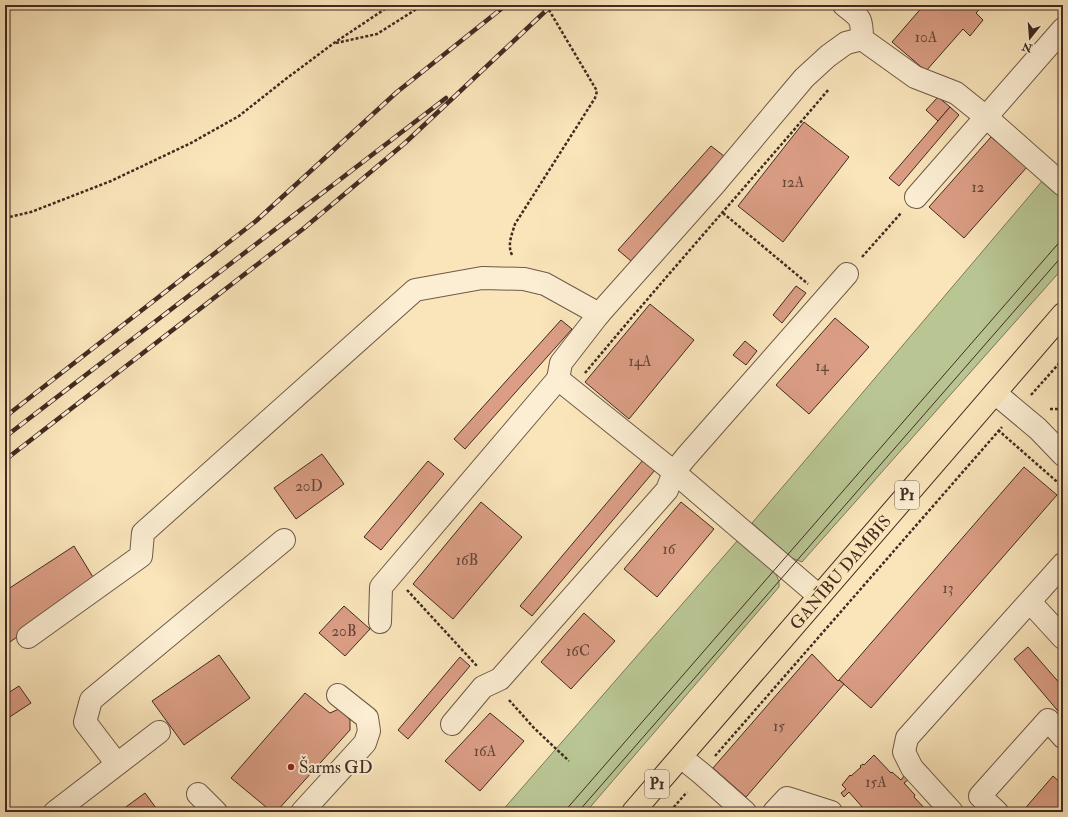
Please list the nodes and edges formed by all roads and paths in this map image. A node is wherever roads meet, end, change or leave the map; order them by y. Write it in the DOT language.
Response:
graph roads {
  1 [pos="391,5"];
  2 [pos="423,5"];
  3 [pos="546,5"];
  4 [pos="844,5"];
  5 [pos="1063,29"];
  6 [pos="862,39"];
  7 [pos="334,43"];
  8 [pos="986,117"];
  9 [pos="1063,185"];
  10 [pos="916,197"];
  11 [pos="723,213"];
  12 [pos="5,218"];
  13 [pos="847,274"];
  14 [pos="524,278"];
  15 [pos="825,299"];
  16 [pos="600,314"];
  17 [pos="1063,314"];
  18 [pos="1063,359"];
  19 [pos="558,379"];
  20 [pos="995,393"];
  21 [pos="1017,411"];
  22 [pos="998,430"];
  23 [pos="1063,455"];
  24 [pos="674,472"];
  25 [pos="1063,487"];
  26 [pos="284,540"];
  27 [pos="1063,564"];
  28 [pos="819,596"];
  29 [pos="1030,602"];
  30 [pos="380,622"];
  31 [pos="28,637"];
  32 [pos="1063,638"];
  33 [pos="338,695"];
  34 [pos="452,724"];
  35 [pos="159,732"];
  36 [pos="1063,737"];
  37 [pos="681,757"];
  38 [pos="117,764"];
  39 [pos="702,774"];
  40 [pos="198,794"];
  41 [pos="55,812"];
  42 [pos="216,812"];
  43 [pos="302,812"];
  44 [pos="633,812"];
  45 [pos="673,812"];
  46 [pos="745,812"];
  47 [pos="774,812"];
  48 [pos="831,812"];
  49 [pos="952,812"];
  50 [pos="996,812"];
  1 -- 7 [label="path"];
  2 -- 7 [label="path"];
  3 -- 14 [label="path"];
  4 -- 6 [label="lane"];
  5 -- 8 [label="lane"];
  6 -- 8 [label="lane"];
  6 -- 16 [label="lane"];
  7 -- 12 [label="path"];
  8 -- 9 [label="lane"];
  8 -- 10 [label="lane"];
  10 -- 13 [label="path"];
  11 -- 15 [label="path"];
  13 -- 15 [label="lane"];
  14 -- 16 [label="lane"];
  14 -- 31 [label="lane"];
  15 -- 24 [label="lane"];
  16 -- 19 [label="lane"];
  17 -- 20 [label="main road, GANĪBU DAMBIS / P1"];
  18 -- 21 [label="path"];
  19 -- 24 [label="lane"];
  19 -- 30 [label="lane"];
  20 -- 21 [label="lane"];
  20 -- 28 [label="main road, GANĪBU DAMBIS / P1"];
  21 -- 22 [label="path"];
  21 -- 23 [label="lane"];
  22 -- 25 [label="path"];
  22 -- 39 [label="path"];
  24 -- 28 [label="lane"];
  24 -- 34 [label="lane"];
  26 -- 38 [label="lane"];
  27 -- 29 [label="lane"];
  28 -- 37 [label="main road, GANĪBU DAMBIS / P1"];
  29 -- 32 [label="lane"];
  29 -- 49 [label="lane"];
  33 -- 43 [label="lane"];
  35 -- 38 [label="lane"];
  36 -- 50 [label="lane"];
  37 -- 39 [label="lane"];
  37 -- 44 [label="main road, GANĪBU DAMBIS / P1"];
  38 -- 41 [label="lane"];
  39 -- 45 [label="path"];
  39 -- 46 [label="lane"];
  40 -- 42 [label="lane"];
  47 -- 48 [label="lane"];
}
